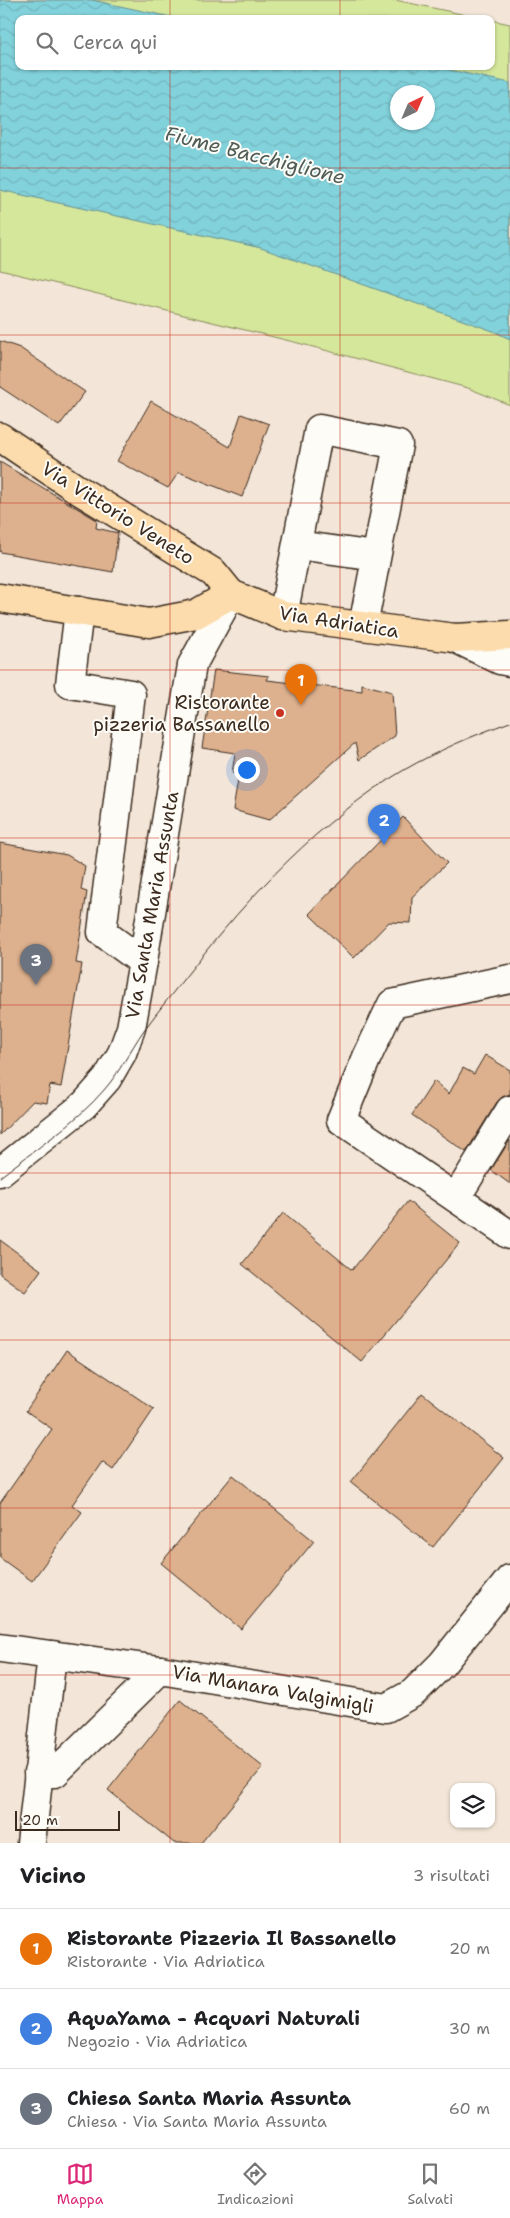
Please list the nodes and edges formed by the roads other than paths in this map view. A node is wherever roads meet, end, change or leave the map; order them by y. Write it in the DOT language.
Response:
graph roads {
  1 [pos="0,437"];
  2 [pos="297,545"];
  3 [pos="376,556"];
  4 [pos="231,594"];
  5 [pos="0,598"];
  6 [pos="80,611"];
  7 [pos="283,616"];
  8 [pos="363,626"];
  9 [pos="510,635"];
  10 [pos="455,638"];
  11 [pos="510,662"];
  12 [pos="143,962"];
  13 [pos="510,979"];
  14 [pos="510,1110"];
  15 [pos="0,1172"];
  16 [pos="456,1198"];
  17 [pos="510,1235"];
  18 [pos="510,1579"];
  19 [pos="0,1648"];
  20 [pos="52,1655"];
  21 [pos="160,1670"];
  22 [pos="38,1773"];
  23 [pos="31,1843"];
  1 -- 4 [label="main road, Via Vittorio Veneto"];
  2 -- 3 [label="street"];
  2 -- 3 [label="street"];
  2 -- 7 [label="street"];
  3 -- 8 [label="street"];
  4 -- 6 [label="main road"];
  4 -- 7 [label="main road, Via Adriatica"];
  4 -- 12 [label="street, Via Santa Maria Assunta"];
  5 -- 6 [label="main road"];
  6 -- 12 [label="street"];
  7 -- 8 [label="main road, Via Adriatica"];
  8 -- 10 [label="main road, Via Adriatica"];
  9 -- 10 [label="main road, Via Adriatica"];
  10 -- 11 [label="street"];
  12 -- 15 [label="street, Via Santa Maria Assunta"];
  13 -- 16 [label="street"];
  14 -- 16 [label="street"];
  16 -- 17 [label="street"];
  18 -- 21 [label="street, Via Manara Valgimigli"];
  19 -- 20 [label="street, Via Manara Valgimigli"];
  20 -- 21 [label="street, Via Manara Valgimigli"];
  20 -- 22 [label="street"];
  21 -- 22 [label="street, Via Manara Valgimigli"];
  22 -- 23 [label="street"];
}
